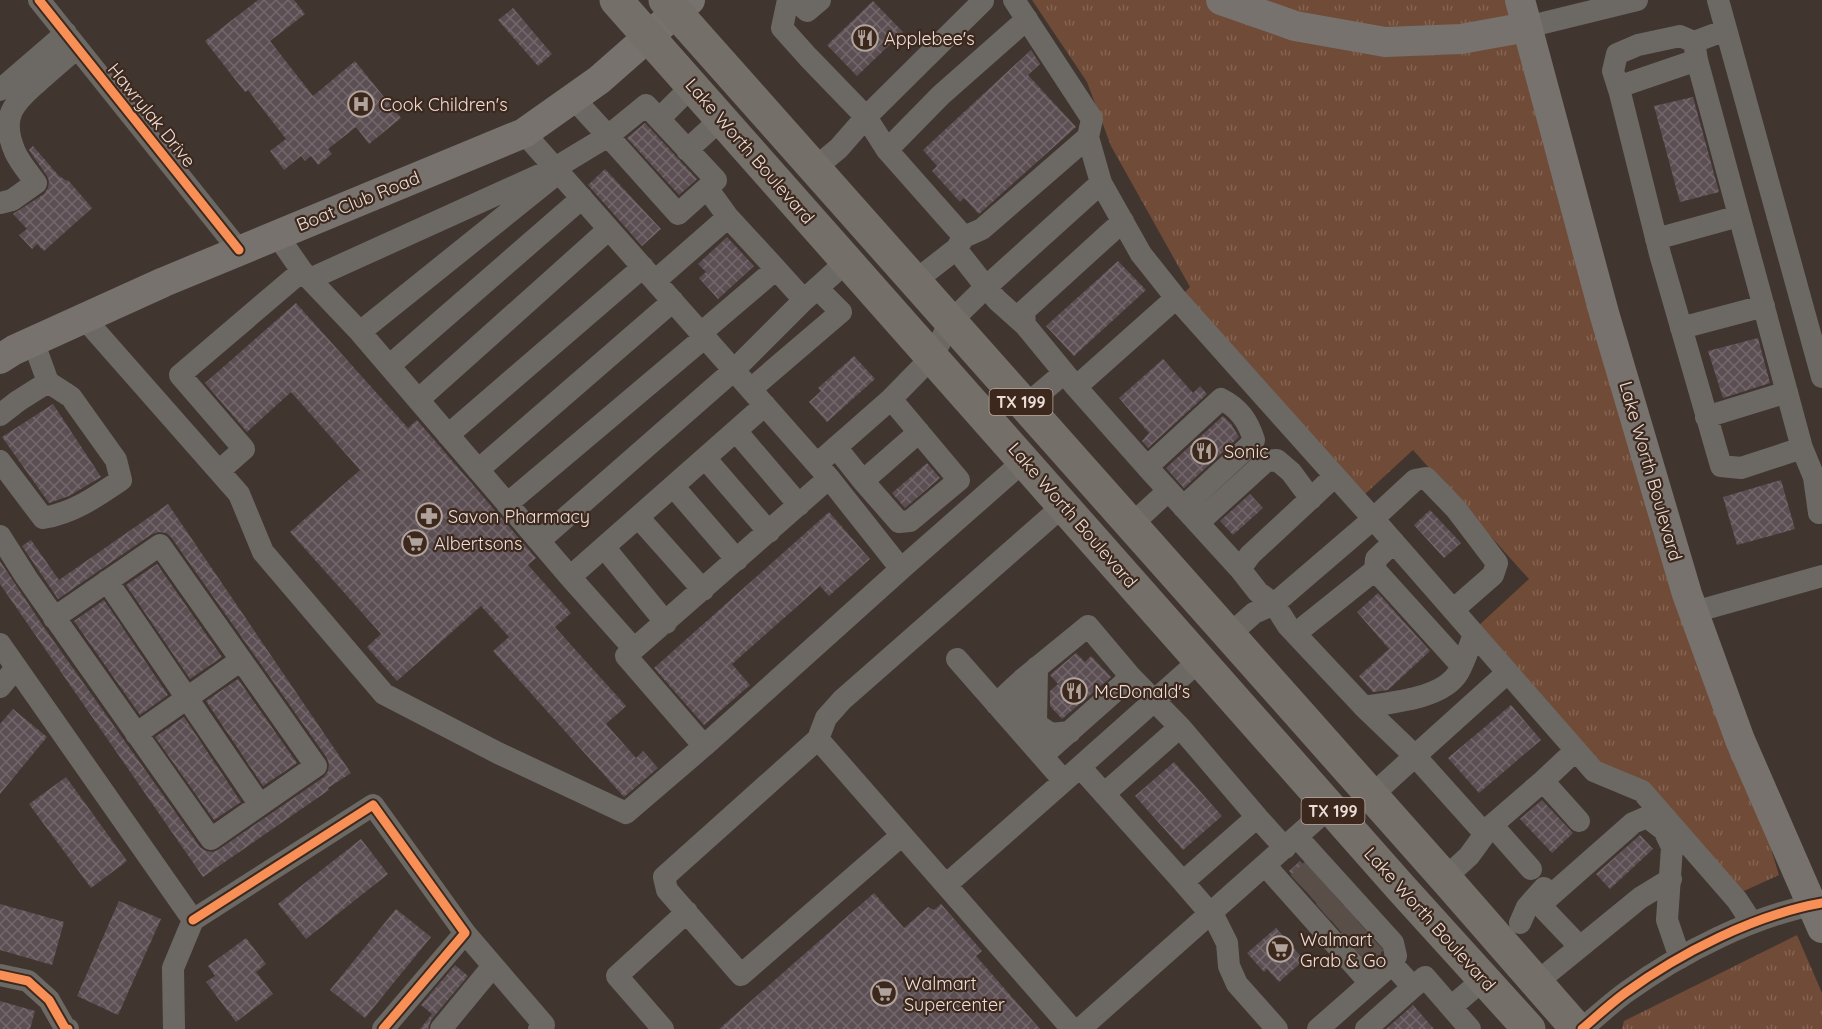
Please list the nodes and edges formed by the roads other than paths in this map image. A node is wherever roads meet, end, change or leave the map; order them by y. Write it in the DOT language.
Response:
graph roads {
  1 [pos="39,0"];
  2 [pos="616,0"];
  3 [pos="788,0"];
  4 [pos="795,0"];
  5 [pos="820,0"];
  6 [pos="983,0"];
  7 [pos="1014,0"];
  8 [pos="1221,0"];
  9 [pos="1637,0"];
  10 [pos="1718,0"];
  11 [pos="677,4"];
  12 [pos="1524,13"];
  13 [pos="1027,19"];
  14 [pos="1726,30"];
  15 [pos="648,37"];
  16 [pos="71,40"];
  17 [pos="1695,51"];
  18 [pos="692,86"];
  19 [pos="1618,87"];
  20 [pos="0,90"];
  21 [pos="574,99"];
  22 [pos="866,117"];
  23 [pos="659,119"];
  24 [pos="721,119"];
  25 [pos="524,133"];
  26 [pos="608,136"];
  27 [pos="1088,137"];
  28 [pos="687,150"];
  29 [pos="887,150"];
  30 [pos="814,169"];
  31 [pos="557,170"];
  32 [pos="1101,183"];
  33 [pos="707,188"];
  34 [pos="582,198"];
  35 [pos="0,203"];
  36 [pos="1739,216"];
  37 [pos="728,217"];
  38 [pos="1123,221"];
  39 [pos="609,229"];
  40 [pos="277,235"];
  41 [pos="1656,239"];
  42 [pos="960,243"];
  43 [pos="240,250"];
  44 [pos="847,261"];
  45 [pos="776,268"];
  46 [pos="649,274"];
  47 [pos="306,275"];
  48 [pos="915,281"];
  49 [pos="986,287"];
  50 [pos="810,294"];
  51 [pos="1176,298"];
  52 [pos="673,301"];
  53 [pos="1764,306"];
  54 [pos="84,318"];
  55 [pos="950,322"];
  56 [pos="1025,325"];
  57 [pos="1681,328"];
  58 [pos="360,332"];
  59 [pos="703,335"];
  60 [pos="33,342"];
  61 [pos="933,356"];
  62 [pos="0,359"];
  63 [pos="389,366"];
  64 [pos="734,370"];
  65 [pos="1245,377"];
  66 [pos="1822,377"];
  67 [pos="1070,380"];
  68 [pos="48,382"];
  69 [pos="1787,393"];
  70 [pos="758,397"];
  71 [pos="891,399"];
  72 [pos="1221,399"];
  73 [pos="418,400"];
  74 [pos="1025,406"];
  75 [pos="0,415"];
  76 [pos="1706,417"];
  77 [pos="736,431"];
  78 [pos="918,432"];
  79 [pos="448,435"];
  80 [pos="836,447"];
  81 [pos="1802,448"];
  82 [pos="705,458"];
  83 [pos="1025,460"];
  84 [pos="0,461"];
  85 [pos="1146,466"];
  86 [pos="478,470"];
  87 [pos="219,471"];
  88 [pos="823,471"];
  89 [pos="1335,476"];
  90 [pos="958,480"];
  91 [pos="863,481"];
  92 [pos="673,486"];
  93 [pos="981,499"];
  94 [pos="1311,499"];
  95 [pos="507,504"];
  96 [pos="799,505"];
  97 [pos="1064,506"];
  98 [pos="1183,507"];
  99 [pos="1822,512"];
  100 [pos="638,517"];
  101 [pos="1373,519"];
  102 [pos="1131,525"];
  103 [pos="769,532"];
  104 [pos="0,536"];
  105 [pos="539,541"];
  106 [pos="1394,542"];
  107 [pos="604,547"];
  108 [pos="737,560"];
  109 [pos="901,569"];
  110 [pos="1240,569"];
  111 [pos="1375,570"];
  112 [pos="1822,576"];
  113 [pos="570,578"];
  114 [pos="107,581"];
  115 [pos="703,590"];
  116 [pos="1274,604"];
  117 [pos="1453,610"];
  118 [pos="1694,612"];
  119 [pos="54,618"];
  120 [pos="1167,622"];
  121 [pos="1334,622"];
  122 [pos="666,623"];
  123 [pos="1297,626"];
  124 [pos="1474,634"];
  125 [pos="1229,635"];
  126 [pos="0,644"];
  127 [pos="634,649"];
  128 [pos="957,659"];
  129 [pos="241,660"];
  130 [pos="1200,660"];
  131 [pos="1253,662"];
  132 [pos="1461,665"];
  133 [pos="16,668"];
  134 [pos="1030,673"];
  135 [pos="1508,673"];
  136 [pos="1131,677"];
  137 [pos="0,687"];
  138 [pos="187,698"];
  139 [pos="1154,701"];
  140 [pos="996,704"];
  141 [pos="1365,707"];
  142 [pos="1180,727"];
  143 [pos="1061,733"];
  144 [pos="136,734"];
  145 [pos="818,739"];
  146 [pos="704,746"];
  147 [pos="1576,750"];
  148 [pos="1042,756"];
  149 [pos="1415,756"];
  150 [pos="1072,774"];
  151 [pos="1543,781"];
  152 [pos="1104,794"];
  153 [pos="1371,796"];
  154 [pos="1652,802"];
  155 [pos="260,805"];
  156 [pos="1330,807"];
  157 [pos="1257,817"];
  158 [pos="1579,821"];
  159 [pos="1489,829"];
  160 [pos="902,835"];
  161 [pos="1291,842"];
  162 [pos="1265,865"];
  163 [pos="1531,869"];
  164 [pos="1445,878"];
  165 [pos="1671,879"];
  166 [pos="1183,882"];
  167 [pos="946,885"];
  168 [pos="1540,905"];
  169 [pos="687,912"];
  170 [pos="1818,912"];
  171 [pos="1210,913"];
  172 [pos="1337,913"];
  173 [pos="193,920"];
  174 [pos="1752,924"];
  175 [pos="1510,932"];
  176 [pos="465,933"];
  177 [pos="1580,947"];
  178 [pos="1680,958"];
  179 [pos="1392,964"];
  180 [pos="493,966"];
  181 [pos="0,975"];
  182 [pos="1484,979"];
  183 [pos="1537,982"];
  184 [pos="1370,983"];
  185 [pos="1413,987"];
  186 [pos="1451,1006"];
  187 [pos="68,1029"];
  188 [pos="178,1029"];
  189 [pos="383,1029"];
  190 [pos="441,1029"];
  191 [pos="539,1029"];
  192 [pos="663,1029"];
  193 [pos="1072,1029"];
  194 [pos="1080,1029"];
  195 [pos="1277,1029"];
  196 [pos="1318,1029"];
  197 [pos="1366,1029"];
  198 [pos="1470,1029"];
  199 [pos="1529,1029"];
  200 [pos="1577,1029"];
  201 [pos="1582,1029"];
  1 -- 16 [label="street, Hawrylak Drive"];
  2 -- 15 [label="highway, Lake Worth Boulevard / TX 199"];
  3 -- 22 [label="street"];
  4 -- 5 [label="street"];
  6 -- 22 [label="street"];
  7 -- 13 [label="street"];
  8 -- 12 [label="main road"];
  9 -- 12 [label="street"];
  10 -- 14 [label="street"];
  11 -- 15 [label="main road, Boat Club Road"];
  11 -- 30 [label="highway, Lake Worth Boulevard / TX 199"];
  12 -- 118 [label="main road, Lake Worth Boulevard"];
  13 -- 27 [label="street"];
  13 -- 29 [label="street"];
  14 -- 17 [label="street"];
  14 -- 66 [label="street"];
  15 -- 18 [label="highway, Lake Worth Boulevard / TX 199"];
  15 -- 21 [label="main road, Boat Club Road"];
  16 -- 20 [label="street"];
  16 -- 35 [label="street"];
  16 -- 43 [label="street, Hawrylak Drive"];
  17 -- 19 [label="street"];
  17 -- 19 [label="street"];
  17 -- 36 [label="street"];
  18 -- 23 [label="street"];
  18 -- 24 [label="highway, Lake Worth Boulevard / TX 199"];
  19 -- 41 [label="street"];
  21 -- 25 [label="main road, Boat Club Road"];
  21 -- 26 [label="street"];
  22 -- 29 [label="street"];
  22 -- 30 [label="street"];
  23 -- 26 [label="street"];
  23 -- 28 [label="street"];
  24 -- 28 [label="street"];
  24 -- 44 [label="highway, Lake Worth Boulevard / TX 199"];
  25 -- 31 [label="street"];
  25 -- 40 [label="main road, Boat Club Road"];
  26 -- 31 [label="street"];
  26 -- 33 [label="street"];
  27 -- 32 [label="street"];
  27 -- 42 [label="street"];
  28 -- 33 [label="street"];
  29 -- 42 [label="street"];
  30 -- 48 [label="highway, Lake Worth Boulevard / TX 199"];
  31 -- 34 [label="street"];
  31 -- 47 [label="street"];
  31 -- 58 [label="street"];
  32 -- 38 [label="street"];
  32 -- 49 [label="street"];
  33 -- 37 [label="street"];
  34 -- 39 [label="street"];
  34 -- 63 [label="street"];
  36 -- 41 [label="street"];
  36 -- 53 [label="street"];
  37 -- 45 [label="street"];
  37 -- 46 [label="street"];
  38 -- 51 [label="street"];
  38 -- 56 [label="street"];
  39 -- 46 [label="street"];
  39 -- 73 [label="street"];
  40 -- 43 [label="main road, Boat Club Road"];
  40 -- 47 [label="street"];
  41 -- 57 [label="street"];
  42 -- 48 [label="street"];
  42 -- 49 [label="street"];
  43 -- 54 [label="main road, Boat Club Road"];
  44 -- 50 [label="street"];
  44 -- 61 [label="highway, Lake Worth Boulevard / TX 199"];
  45 -- 50 [label="street"];
  45 -- 59 [label="street"];
  46 -- 52 [label="street"];
  46 -- 79 [label="street"];
  47 -- 58 [label="street"];
  47 -- 87 [label="street"];
  48 -- 55 [label="highway, Lake Worth Boulevard / TX 199"];
  49 -- 55 [label="street"];
  49 -- 56 [label="street"];
  50 -- 64 [label="street"];
  50 -- 70 [label="street"];
  51 -- 65 [label="street"];
  51 -- 67 [label="street"];
  52 -- 59 [label="street"];
  52 -- 86 [label="street"];
  53 -- 57 [label="street"];
  53 -- 69 [label="street"];
  54 -- 60 [label="main road, Boat Club Road"];
  54 -- 87 [label="street"];
  55 -- 61 [label="street"];
  55 -- 74 [label="highway, Lake Worth Boulevard / TX 199"];
  56 -- 67 [label="street"];
  57 -- 76 [label="street"];
  58 -- 63 [label="street"];
  59 -- 64 [label="street"];
  59 -- 95 [label="street"];
  60 -- 62 [label="main road, Boat Club Road"];
  60 -- 68 [label="street"];
  61 -- 71 [label="street"];
  61 -- 83 [label="highway, Lake Worth Boulevard / TX 199"];
  63 -- 73 [label="street"];
  64 -- 70 [label="street"];
  64 -- 105 [label="street"];
  65 -- 72 [label="street"];
  65 -- 89 [label="street"];
  67 -- 74 [label="street"];
  67 -- 85 [label="street"];
  68 -- 75 [label="street"];
  68 -- 84 [label="street"];
  69 -- 76 [label="street"];
  69 -- 81 [label="street"];
  70 -- 77 [label="street"];
  70 -- 88 [label="street"];
  71 -- 78 [label="street"];
  71 -- 80 [label="street"];
  72 -- 85 [label="street"];
  72 -- 98 [label="street"];
  73 -- 79 [label="street"];
  74 -- 102 [label="highway, Lake Worth Boulevard / TX 199"];
  76 -- 81 [label="street"];
  77 -- 82 [label="street"];
  77 -- 96 [label="street"];
  78 -- 90 [label="street"];
  78 -- 91 [label="street"];
  79 -- 86 [label="street"];
  80 -- 88 [label="street"];
  80 -- 91 [label="street"];
  81 -- 99 [label="street"];
  82 -- 92 [label="street"];
  82 -- 103 [label="street"];
  83 -- 93 [label="street"];
  83 -- 97 [label="highway, Lake Worth Boulevard / TX 199"];
  85 -- 98 [label="street"];
  86 -- 95 [label="street"];
  87 -- 146 [label="street"];
  88 -- 96 [label="street"];
  88 -- 109 [label="street"];
  89 -- 94 [label="street"];
  89 -- 101 [label="street"];
  90 -- 91 [label="street"];
  90 -- 93 [label="street"];
  92 -- 100 [label="street"];
  92 -- 108 [label="street"];
  93 -- 109 [label="street"];
  94 -- 98 [label="street"];
  94 -- 110 [label="street"];
  95 -- 105 [label="street"];
  96 -- 103 [label="street"];
  97 -- 120 [label="highway, Lake Worth Boulevard / TX 199"];
  97 -- 145 [label="street"];
  98 -- 102 [label="street"];
  98 -- 110 [label="street"];
  100 -- 107 [label="street"];
  100 -- 115 [label="street"];
  101 -- 106 [label="street"];
  101 -- 116 [label="street"];
  101 -- 117 [label="street"];
  102 -- 125 [label="highway, Lake Worth Boulevard / TX 199"];
  103 -- 108 [label="street"];
  104 -- 119 [label="street"];
  105 -- 113 [label="street"];
  106 -- 111 [label="street"];
  106 -- 117 [label="street"];
  107 -- 113 [label="street"];
  107 -- 122 [label="street"];
  108 -- 115 [label="street"];
  109 -- 146 [label="street"];
  110 -- 116 [label="street"];
  111 -- 123 [label="street"];
  111 -- 132 [label="street"];
  112 -- 118 [label="street"];
  113 -- 127 [label="street"];
  114 -- 119 [label="street"];
  114 -- 129 [label="street"];
  114 -- 138 [label="street"];
  115 -- 122 [label="street"];
  116 -- 123 [label="street"];
  116 -- 125 [label="street"];
  117 -- 124 [label="street"];
  118 -- 170 [label="main road, Lake Worth Boulevard"];
  119 -- 144 [label="street"];
  120 -- 125 [label="highway"];
  120 -- 130 [label="highway, Lake Worth Boulevard / TX 199"];
  121 -- 123 [label="street"];
  122 -- 127 [label="street"];
  123 -- 141 [label="street"];
  124 -- 132 [label="street"];
  124 -- 135 [label="street"];
  125 -- 131 [label="highway, Lake Worth Boulevard / TX 199"];
  126 -- 133 [label="street"];
  127 -- 146 [label="street"];
  128 -- 140 [label="street"];
  129 -- 138 [label="street"];
  129 -- 155 [label="street"];
  130 -- 131 [label="highway"];
  130 -- 139 [label="street"];
  130 -- 156 [label="highway, Lake Worth Boulevard / TX 199"];
  131 -- 153 [label="highway, Lake Worth Boulevard / TX 199"];
  132 -- 141 [label="street"];
  133 -- 137 [label="street"];
  133 -- 173 [label="street"];
  134 -- 136 [label="street"];
  134 -- 140 [label="street"];
  134 -- 143 [label="street"];
  135 -- 147 [label="street"];
  135 -- 149 [label="street"];
  136 -- 139 [label="street"];
  136 -- 143 [label="street"];
  138 -- 144 [label="street"];
  138 -- 155 [label="street"];
  139 -- 142 [label="street"];
  139 -- 150 [label="street"];
  140 -- 148 [label="street"];
  141 -- 149 [label="street"];
  142 -- 152 [label="street"];
  142 -- 157 [label="street"];
  143 -- 148 [label="street"];
  144 -- 155 [label="street"];
  145 -- 160 [label="street"];
  145 -- 169 [label="street"];
  147 -- 151 [label="street"];
  147 -- 154 [label="street"];
  148 -- 150 [label="street"];
  149 -- 153 [label="street"];
  149 -- 159 [label="street"];
  150 -- 152 [label="street"];
  150 -- 167 [label="street"];
  151 -- 158 [label="street"];
  151 -- 159 [label="street"];
  152 -- 166 [label="street"];
  153 -- 164 [label="highway, Lake Worth Boulevard / TX 199"];
  154 -- 174 [label="street"];
  154 -- 175 [label="street"];
  156 -- 161 [label="street"];
  156 -- 182 [label="highway, Lake Worth Boulevard / TX 199"];
  157 -- 161 [label="street"];
  157 -- 166 [label="street"];
  159 -- 163 [label="street"];
  159 -- 164 [label="street"];
  160 -- 167 [label="street"];
  160 -- 169 [label="street"];
  161 -- 162 [label="street"];
  161 -- 172 [label="street"];
  162 -- 171 [label="street"];
  162 -- 172 [label="street"];
  164 -- 175 [label="highway, Lake Worth Boulevard / TX 199"];
  165 -- 168 [label="street"];
  165 -- 177 [label="street"];
  165 -- 178 [label="street"];
  166 -- 171 [label="street"];
  167 -- 193 [label="street"];
  168 -- 175 [label="street"];
  168 -- 177 [label="street"];
  169 -- 192 [label="street"];
  170 -- 174 [label="street"];
  171 -- 194 [label="street"];
  171 -- 195 [label="street"];
  172 -- 179 [label="street"];
  172 -- 184 [label="street"];
  173 -- 176 [label="street"];
  173 -- 188 [label="street"];
  174 -- 178 [label="street"];
  175 -- 183 [label="highway, Lake Worth Boulevard / TX 199"];
  176 -- 180 [label="street"];
  176 -- 189 [label="street"];
  177 -- 183 [label="street"];
  178 -- 201 [label="street"];
  179 -- 184 [label="street"];
  179 -- 185 [label="street"];
  180 -- 190 [label="street"];
  180 -- 191 [label="street"];
  181 -- 187 [label="street"];
  182 -- 186 [label="street"];
  182 -- 199 [label="highway, Lake Worth Boulevard / TX 199"];
  183 -- 200 [label="highway, Lake Worth Boulevard / TX 199"];
  184 -- 196 [label="street"];
  185 -- 186 [label="street"];
  185 -- 197 [label="street"];
  186 -- 198 [label="street"];
}
